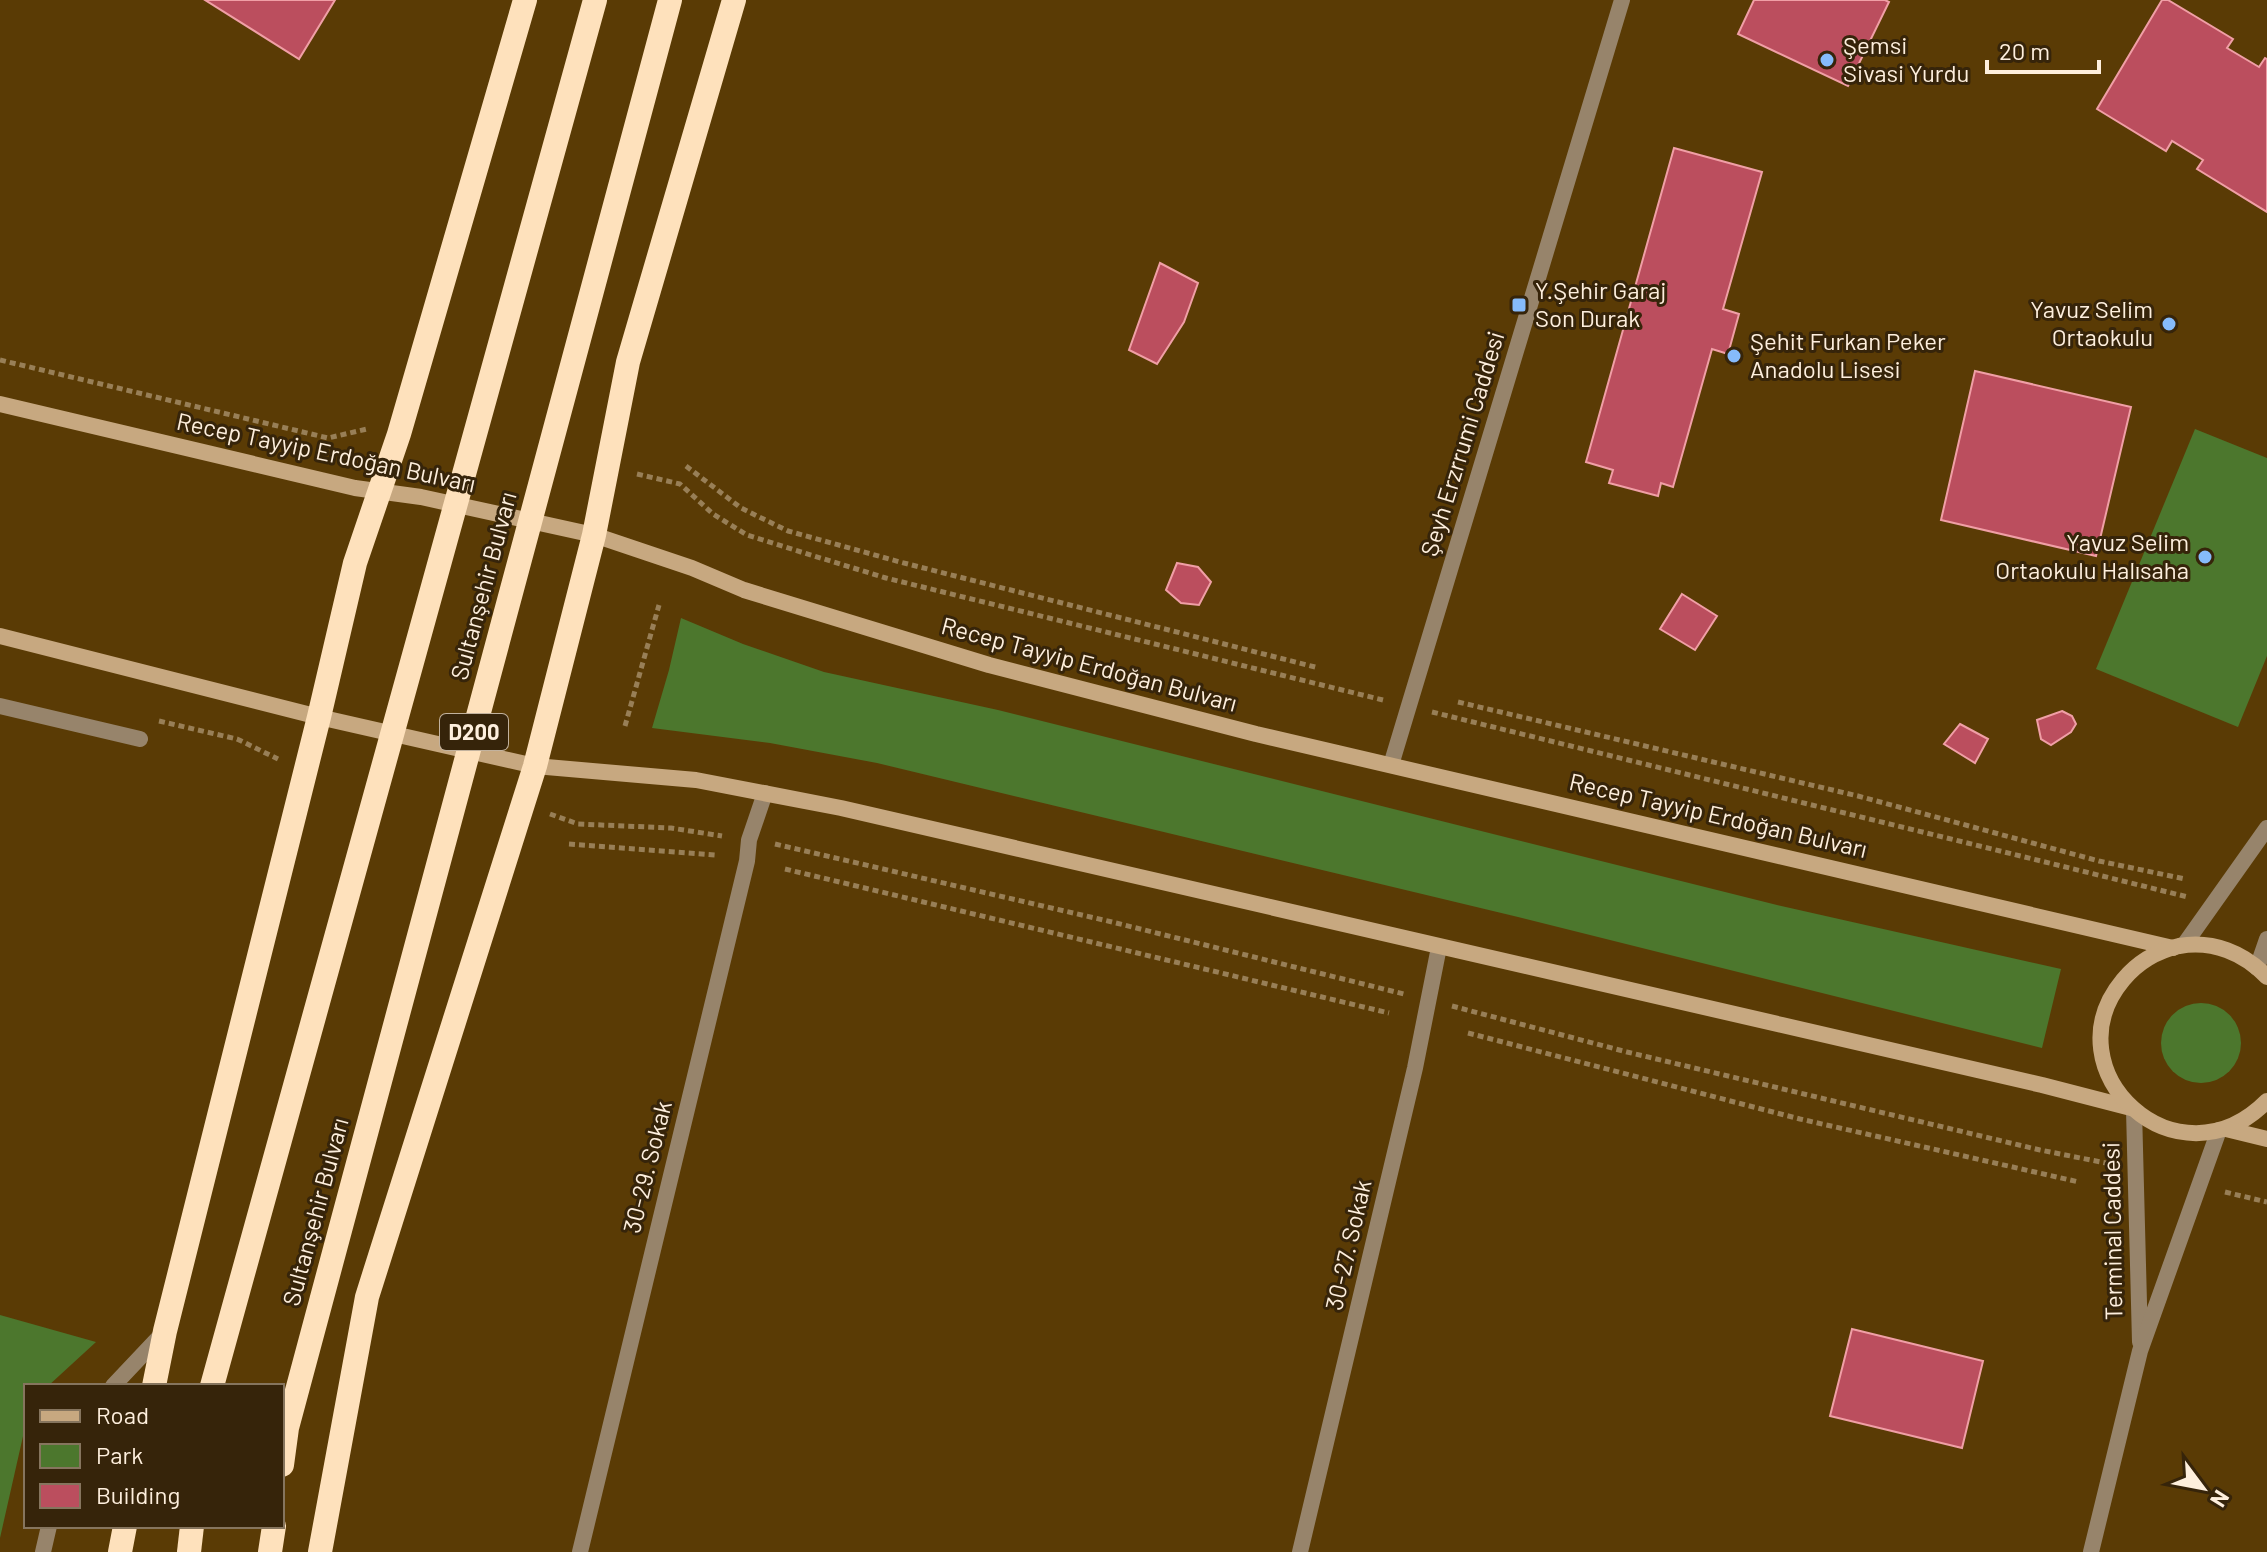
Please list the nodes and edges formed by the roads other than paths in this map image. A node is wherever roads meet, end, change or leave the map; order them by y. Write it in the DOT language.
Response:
graph roads {
  1 [pos="525,0"];
  2 [pos="595,0"];
  3 [pos="670,0"];
  4 [pos="734,0"];
  5 [pos="1622,0"];
  6 [pos="0,404"];
  7 [pos="380,490"];
  8 [pos="594,535"];
  9 [pos="0,636"];
  10 [pos="0,706"];
  11 [pos="319,717"];
  12 [pos="140,739"];
  13 [pos="1391,765"];
  14 [pos="535,766"];
  15 [pos="765,793"];
  16 [pos="2267,828"];
  17 [pos="2267,939"];
  18 [pos="2178,946"];
  19 [pos="1439,947"];
  20 [pos="2264,974"];
  21 [pos="2267,1101"];
  22 [pos="2133,1109"];
  23 [pos="2223,1129"];
  24 [pos="2267,1139"];
  25 [pos="165,1331"];
  26 [pos="2140,1351"];
  27 [pos="115,1384"];
  28 [pos="154,1384"];
  29 [pos="213,1384"];
  30 [pos="284,1450"];
  31 [pos="49,1528"];
  32 [pos="125,1528"];
  33 [pos="192,1528"];
  34 [pos="274,1528"];
  35 [pos="43,1552"];
  36 [pos="120,1552"];
  37 [pos="189,1552"];
  38 [pos="270,1552"];
  39 [pos="320,1552"];
  40 [pos="580,1552"];
  41 [pos="1300,1552"];
  42 [pos="2091,1552"];
  1 -- 7 [label="highway"];
  2 -- 29 [label="highway, Sultanşehir Bulvarı, bridge"];
  3 -- 30 [label="highway, Sultanşehir Bulvarı / D200, bridge"];
  4 -- 8 [label="highway"];
  5 -- 13 [label="street, Şeyh Erzrrumi Caddesi"];
  6 -- 7 [label="street, Recep Tayyip Erdoğan Bulvarı"];
  7 -- 8 [label="street, Recep Tayyip Erdoğan Bulvarı"];
  7 -- 11 [label="highway"];
  8 -- 13 [label="street, Recep Tayyip Erdoğan Bulvarı"];
  8 -- 14 [label="highway"];
  9 -- 11 [label="street"];
  10 -- 12 [label="street"];
  11 -- 14 [label="street"];
  11 -- 25 [label="highway"];
  13 -- 18 [label="street, Recep Tayyip Erdoğan Bulvarı"];
  14 -- 15 [label="street"];
  14 -- 39 [label="highway"];
  15 -- 19 [label="street"];
  15 -- 40 [label="street, 30-29. Sokak"];
  16 -- 18 [label="street"];
  17 -- 20 [label="street"];
  18 -- 20 [label="street, Recep Tayyip Erdoğan Bulvarı"];
  18 -- 22 [label="street"];
  19 -- 22 [label="street"];
  19 -- 41 [label="street, 30-27. Sokak"];
  21 -- 23 [label="street"];
  22 -- 23 [label="street"];
  22 -- 26 [label="street, Terminal Caddesi"];
  23 -- 24 [label="street"];
  23 -- 26 [label="street, Terminal Caddesi"];
  25 -- 27 [label="street"];
  25 -- 28 [label="highway"];
  26 -- 42 [label="street, Terminal Caddesi"];
  31 -- 35 [label="street"];
  32 -- 36 [label="highway"];
  33 -- 37 [label="highway"];
  34 -- 38 [label="highway"];
}
